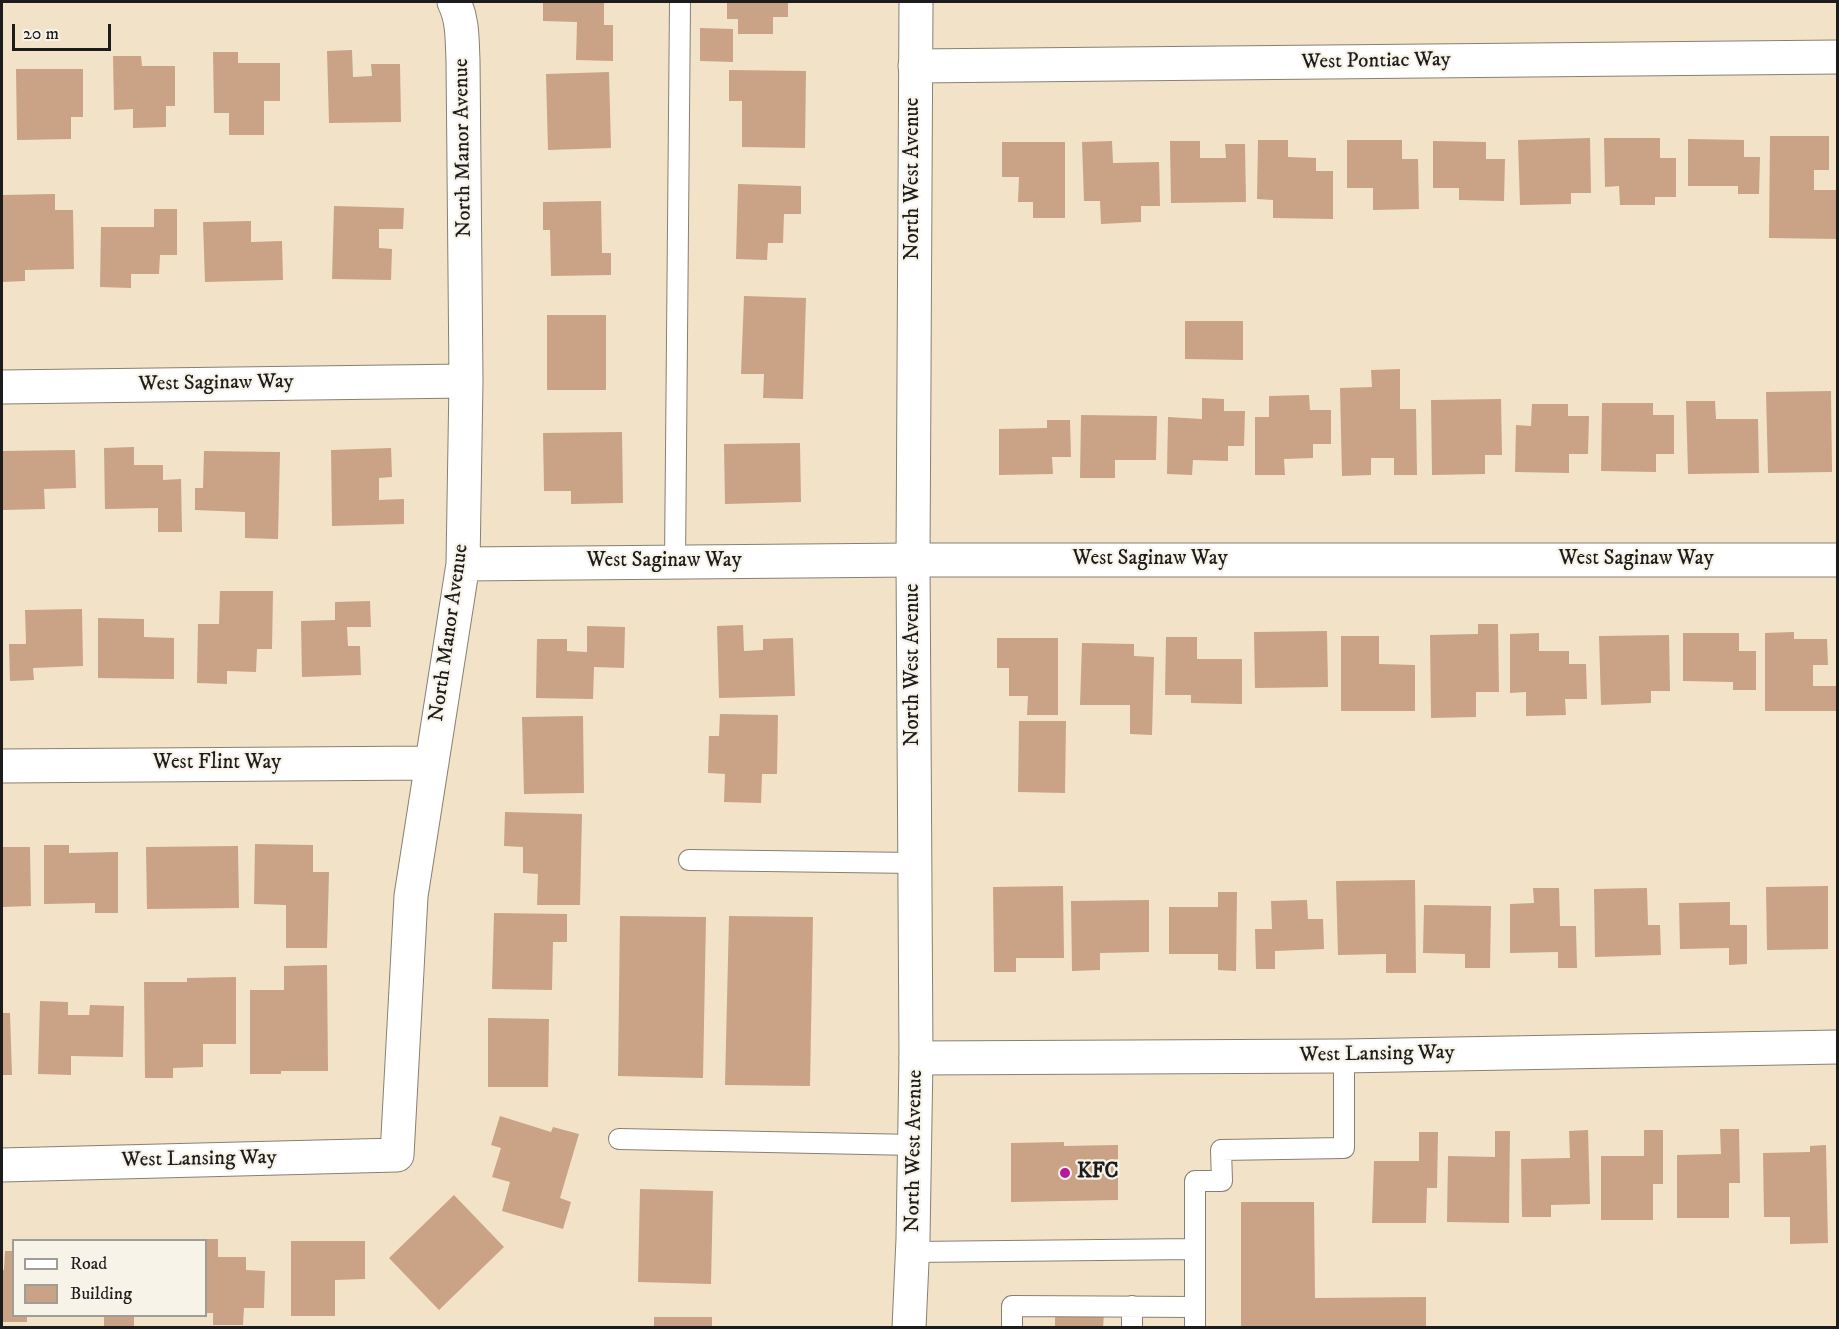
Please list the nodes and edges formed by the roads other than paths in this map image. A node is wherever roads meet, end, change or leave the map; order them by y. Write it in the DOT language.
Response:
graph roads {
  1 [pos="454,2"];
  2 [pos="680,2"];
  3 [pos="915,2"];
  4 [pos="1838,57"];
  5 [pos="915,66"];
  6 [pos="466,381"];
  7 [pos="2,387"];
  8 [pos="913,560"];
  9 [pos="1838,560"];
  10 [pos="675,562"];
  11 [pos="463,564"];
  12 [pos="432,763"];
  13 [pos="2,766"];
  14 [pos="689,860"];
  15 [pos="915,862"];
  16 [pos="1838,1047"];
  17 [pos="1344,1056"];
  18 [pos="916,1058"];
  19 [pos="620,1139"];
  20 [pos="915,1145"];
  21 [pos="397,1155"];
  22 [pos="2,1165"];
  23 [pos="1195,1249"];
  24 [pos="912,1252"];
  25 [pos="1132,1306"];
  26 [pos="1195,1307"];
  27 [pos="909,1328"];
  28 [pos="1012,1328"];
  29 [pos="1132,1328"];
  30 [pos="1195,1328"];
  1 -- 6 [label="street, North Manor Avenue"];
  2 -- 10 [label="lane"];
  3 -- 5 [label="street, North West Avenue"];
  4 -- 5 [label="street, West Pontiac Way"];
  5 -- 8 [label="street, North West Avenue"];
  6 -- 7 [label="street, West Saginaw Way"];
  6 -- 11 [label="street, North Manor Avenue"];
  8 -- 9 [label="street, West Saginaw Way"];
  8 -- 10 [label="street, West Saginaw Way"];
  8 -- 15 [label="street, North West Avenue"];
  10 -- 11 [label="street, West Saginaw Way"];
  11 -- 12 [label="street, North Manor Avenue"];
  12 -- 13 [label="street, West Flint Way"];
  12 -- 21 [label="street, North Manor Avenue"];
  14 -- 15 [label="lane"];
  15 -- 18 [label="street, North West Avenue"];
  16 -- 17 [label="street, West Lansing Way"];
  17 -- 18 [label="street, West Lansing Way"];
  17 -- 23 [label="lane"];
  18 -- 20 [label="street, North West Avenue"];
  19 -- 20 [label="lane"];
  20 -- 24 [label="street, North West Avenue"];
  21 -- 22 [label="street, West Lansing Way"];
  23 -- 24 [label="lane"];
  23 -- 26 [label="lane"];
  24 -- 27 [label="street, North West Avenue"];
  25 -- 26 [label="lane"];
  25 -- 28 [label="lane"];
  25 -- 29 [label="lane"];
  26 -- 30 [label="lane"];
}
